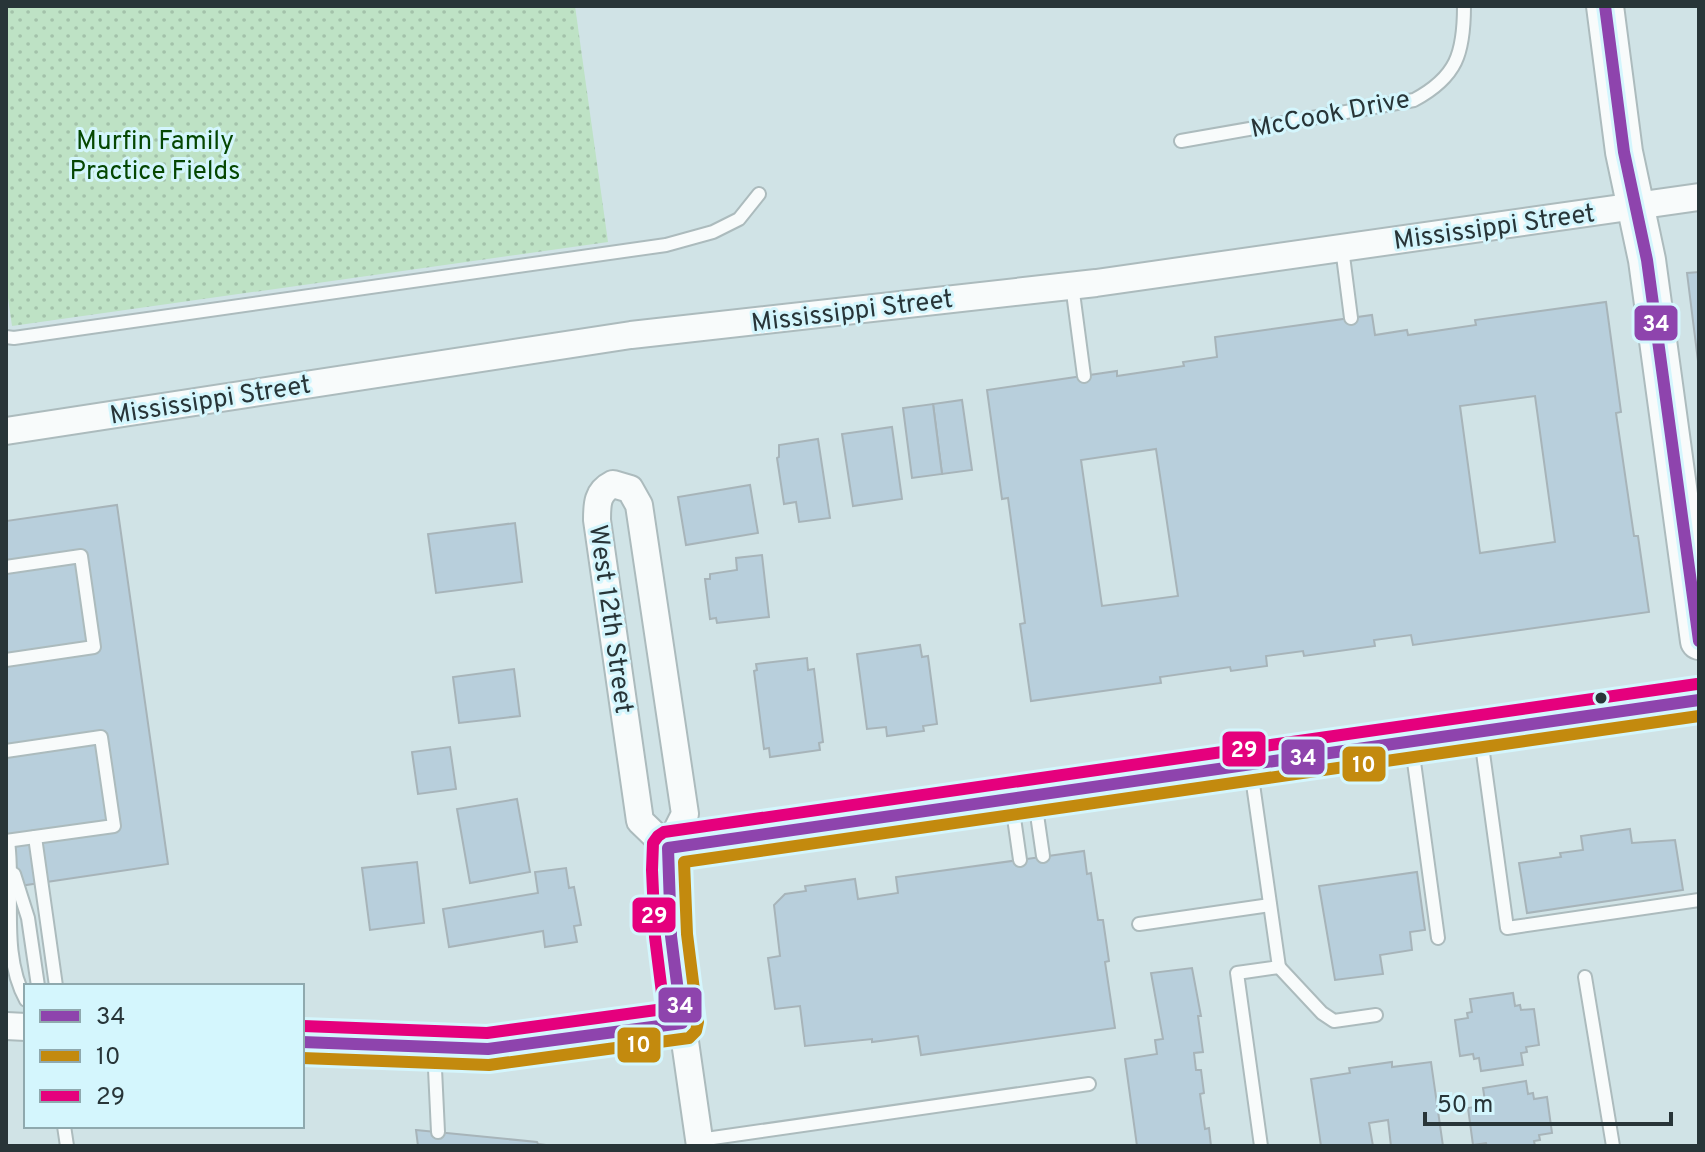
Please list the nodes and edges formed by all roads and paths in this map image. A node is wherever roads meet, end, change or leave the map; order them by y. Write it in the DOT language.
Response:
graph roads {
  1 [pos="1464,6"];
  2 [pos="1605,6"];
  3 [pos="1181,141"];
  4 [pos="759,194"];
  5 [pos="1699,197"];
  6 [pos="1635,206"];
  7 [pos="1342,248"];
  8 [pos="1072,285"];
  9 [pos="1351,318"];
  10 [pos="6,337"];
  11 [pos="1084,376"];
  12 [pos="6,431"];
  13 [pos="6,567"];
  14 [pos="1699,641"];
  15 [pos="6,660"];
  16 [pos="1699,700"];
  17 [pos="1480,731"];
  18 [pos="1411,740"];
  19 [pos="6,751"];
  20 [pos="1250,763"];
  21 [pos="1022,796"];
  22 [pos="35,837"];
  23 [pos="7,841"];
  24 [pos="668,848"];
  25 [pos="1043,856"];
  26 [pos="1020,860"];
  27 [pos="12,867"];
  28 [pos="1699,900"];
  29 [pos="1270,905"];
  30 [pos="1139,924"];
  31 [pos="1438,938"];
  32 [pos="1279,967"];
  33 [pos="1585,977"];
  34 [pos="38,984"];
  35 [pos="56,984"];
  36 [pos="24,997"];
  37 [pos="1376,1015"];
  38 [pos="682,1023"];
  39 [pos="304,1042"];
  40 [pos="434,1048"];
  41 [pos="1089,1084"];
  42 [pos="438,1132"];
  43 [pos="699,1143"];
  44 [pos="1261,1146"];
  45 [pos="1613,1146"];
  1 -- 3 [label="lane, McCook Drive"];
  2 -- 6 [label="street"];
  4 -- 10 [label="lane"];
  5 -- 6 [label="street, Mississippi Street"];
  6 -- 7 [label="street, Mississippi Street"];
  6 -- 14 [label="street"];
  7 -- 8 [label="street, Mississippi Street"];
  7 -- 9 [label="lane"];
  8 -- 11 [label="lane"];
  8 -- 12 [label="street, Mississippi Street"];
  13 -- 15 [label="lane"];
  16 -- 17 [label="street"];
  17 -- 18 [label="street"];
  17 -- 28 [label="lane"];
  18 -- 20 [label="street"];
  18 -- 31 [label="lane"];
  19 -- 22 [label="lane"];
  20 -- 21 [label="street"];
  20 -- 29 [label="lane"];
  21 -- 24 [label="street"];
  21 -- 25 [label="lane"];
  21 -- 26 [label="lane"];
  22 -- 23 [label="lane"];
  22 -- 35 [label="lane"];
  23 -- 27 [label="lane"];
  24 -- 24 [label="street, West 12th Street"];
  24 -- 38 [label="street, West 12th Street"];
  27 -- 34 [label="lane"];
  27 -- 36 [label="lane"];
  29 -- 30 [label="lane"];
  29 -- 32 [label="lane"];
  32 -- 37 [label="lane"];
  32 -- 44 [label="lane"];
  33 -- 45 [label="lane"];
  38 -- 40 [label="street"];
  38 -- 43 [label="street, West 12th Street"];
  39 -- 40 [label="street"];
  40 -- 42 [label="lane"];
  41 -- 43 [label="lane"];
}
